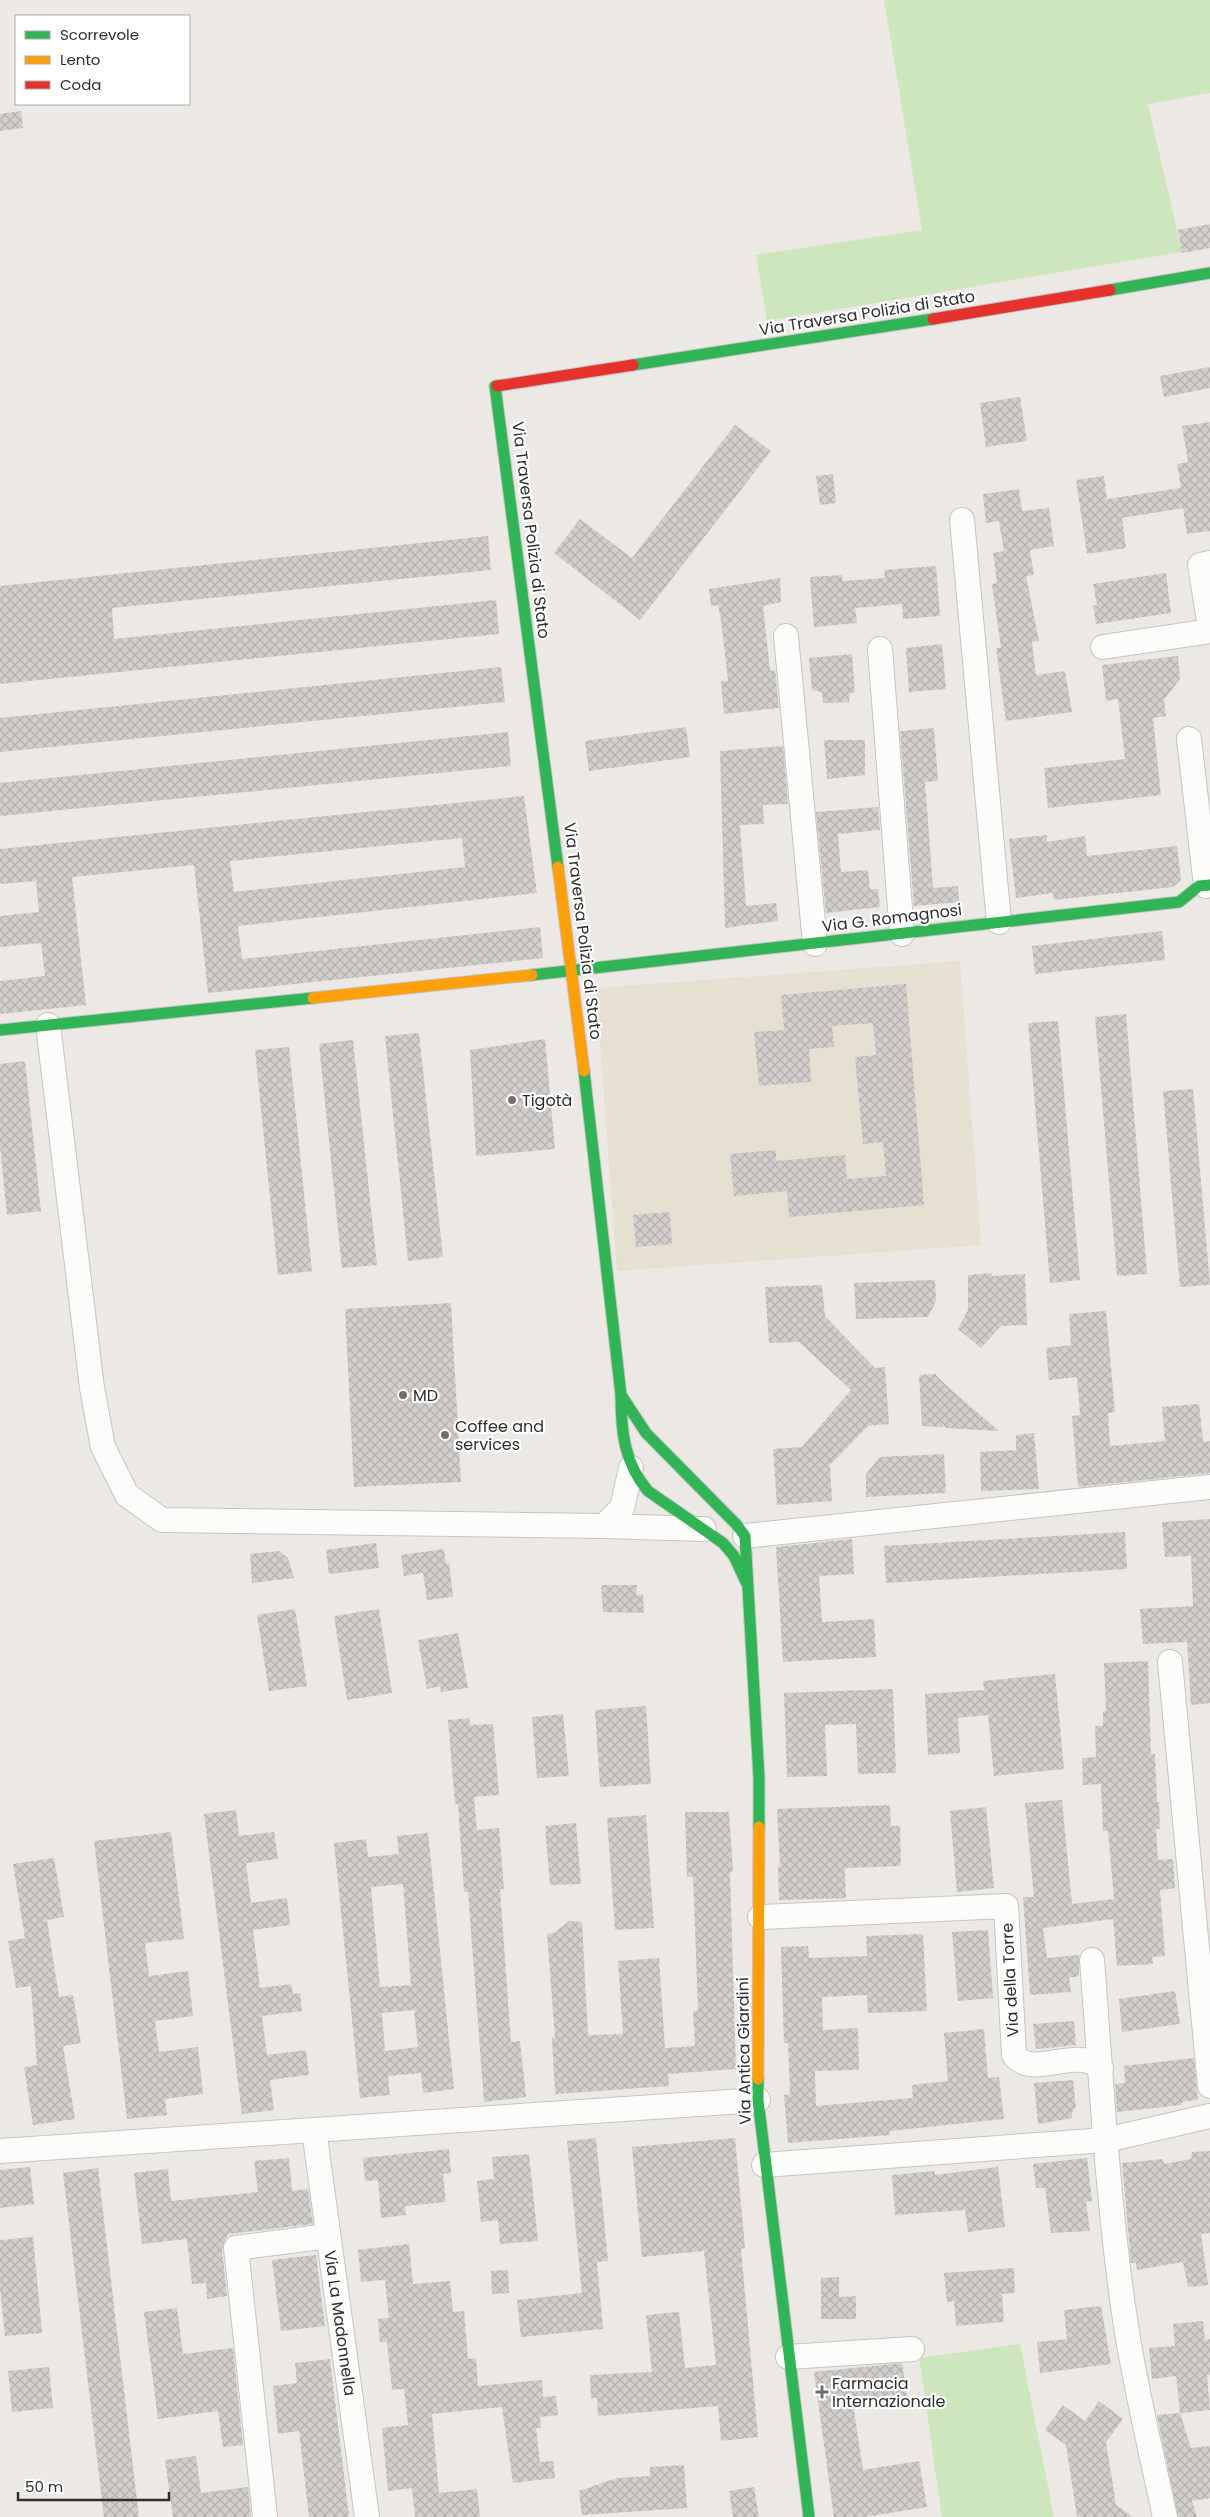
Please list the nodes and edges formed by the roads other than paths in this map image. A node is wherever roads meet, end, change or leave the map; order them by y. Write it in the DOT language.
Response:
graph roads {
  1 [pos="1210,273"];
  2 [pos="962,520"];
  3 [pos="1210,563"];
  4 [pos="1210,627"];
  5 [pos="1210,631"];
  6 [pos="786,636"];
  7 [pos="1103,647"];
  8 [pos="880,649"];
  9 [pos="1189,739"];
  10 [pos="1208,886"];
  11 [pos="999,922"];
  12 [pos="902,934"];
  13 [pos="815,944"];
  14 [pos="572,971"];
  15 [pos="48,1026"];
  16 [pos="0,1030"];
  17 [pos="621,1395"];
  18 [pos="663,1450"];
  19 [pos="639,1462"];
  20 [pos="1210,1487"];
  21 [pos="704,1490"];
  22 [pos="681,1516"];
  23 [pos="604,1526"];
  24 [pos="704,1529"];
  25 [pos="740,1530"];
  26 [pos="746,1582"];
  27 [pos="1170,1662"];
  28 [pos="760,1917"];
  29 [pos="1092,1960"];
  30 [pos="1101,2068"];
  31 [pos="1210,2086"];
  32 [pos="758,2100"];
  33 [pos="1210,2116"];
  34 [pos="314,2130"];
  35 [pos="1106,2140"];
  36 [pos="0,2151"];
  37 [pos="764,2165"];
  38 [pos="328,2236"];
  39 [pos="912,2349"];
  40 [pos="788,2357"];
  41 [pos="265,2517"];
  42 [pos="367,2517"];
  43 [pos="809,2517"];
  44 [pos="1166,2517"];
  1 -- 14 [label="street, Via Traversa Polizia di Stato"];
  2 -- 11 [label="street"];
  3 -- 4 [label="street"];
  5 -- 7 [label="street"];
  6 -- 13 [label="street"];
  8 -- 12 [label="street"];
  9 -- 10 [label="street"];
  10 -- 11 [label="street, Via G. Romagnosi"];
  11 -- 12 [label="street, Via G. Romagnosi"];
  12 -- 13 [label="street, Via G. Romagnosi"];
  13 -- 14 [label="street, Via G. Romagnosi"];
  14 -- 15 [label="street, Via G. Romagnosi"];
  14 -- 17 [label="street, Via Traversa Polizia di Stato"];
  15 -- 16 [label="street, Via G. Romagnosi"];
  15 -- 23 [label="street"];
  17 -- 18 [label="street"];
  17 -- 19 [label="street, Via Antica Giardini"];
  18 -- 19 [label="street"];
  18 -- 21 [label="street"];
  19 -- 22 [label="street, Via Antica Giardini"];
  19 -- 23 [label="street"];
  20 -- 25 [label="street"];
  21 -- 22 [label="street"];
  21 -- 25 [label="street"];
  22 -- 24 [label="street, Via Antica Giardini"];
  23 -- 24 [label="street"];
  24 -- 25 [label="street"];
  24 -- 26 [label="street, Via Antica Giardini"];
  25 -- 26 [label="street, Via Antica Giardini"];
  26 -- 28 [label="street, Via Antica Giardini"];
  27 -- 31 [label="street"];
  28 -- 30 [label="street, Via della Torre"];
  28 -- 32 [label="street, Via Antica Giardini"];
  29 -- 30 [label="street"];
  30 -- 35 [label="street"];
  32 -- 34 [label="street"];
  32 -- 37 [label="street, Via Antica Giardini"];
  33 -- 35 [label="street"];
  34 -- 36 [label="street"];
  34 -- 38 [label="street, Via La Madonnella"];
  35 -- 37 [label="street"];
  35 -- 44 [label="street"];
  37 -- 40 [label="street, Via Antica Giardini"];
  38 -- 41 [label="street"];
  38 -- 42 [label="street, Via La Madonnella"];
  39 -- 40 [label="street"];
  40 -- 43 [label="street, Via Antica Giardini"];
}
